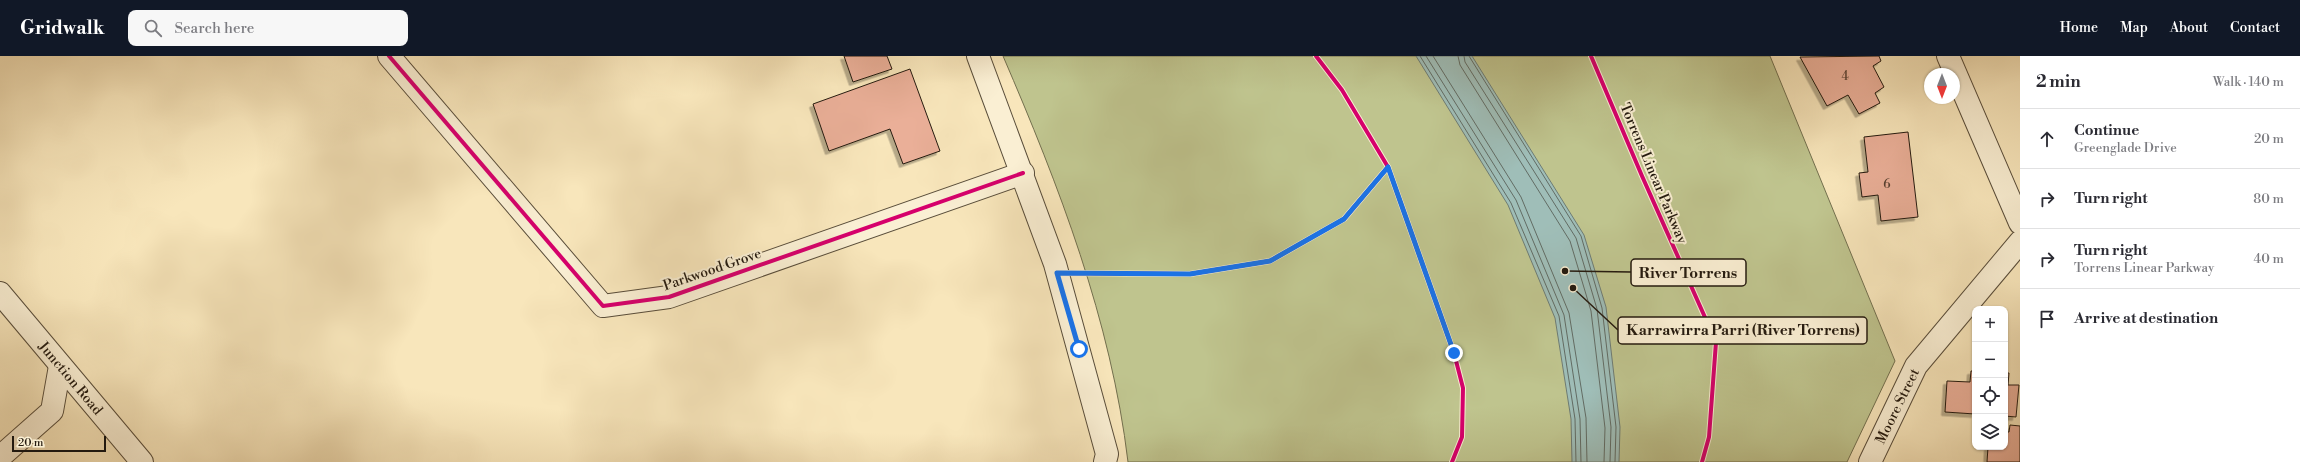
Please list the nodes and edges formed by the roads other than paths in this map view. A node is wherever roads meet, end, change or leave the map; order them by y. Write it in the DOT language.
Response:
graph roads {
  1 [pos="389,56"];
  2 [pos="978,56"];
  3 [pos="1948,56"];
  4 [pos="1023,173"];
  5 [pos="2020,223"];
  6 [pos="2020,242"];
  7 [pos="0,293"];
  8 [pos="60,366"];
  9 [pos="0,457"];
  10 [pos="142,462"];
  11 [pos="1105,462"];
  12 [pos="1870,462"];
  1 -- 4 [label="street, Parkwood Grove"];
  2 -- 4 [label="street"];
  3 -- 5 [label="street"];
  4 -- 11 [label="street"];
  6 -- 12 [label="street, Moore Street"];
  7 -- 8 [label="street, Junction Road"];
  8 -- 9 [label="street"];
  8 -- 10 [label="street, Junction Road"];
}
